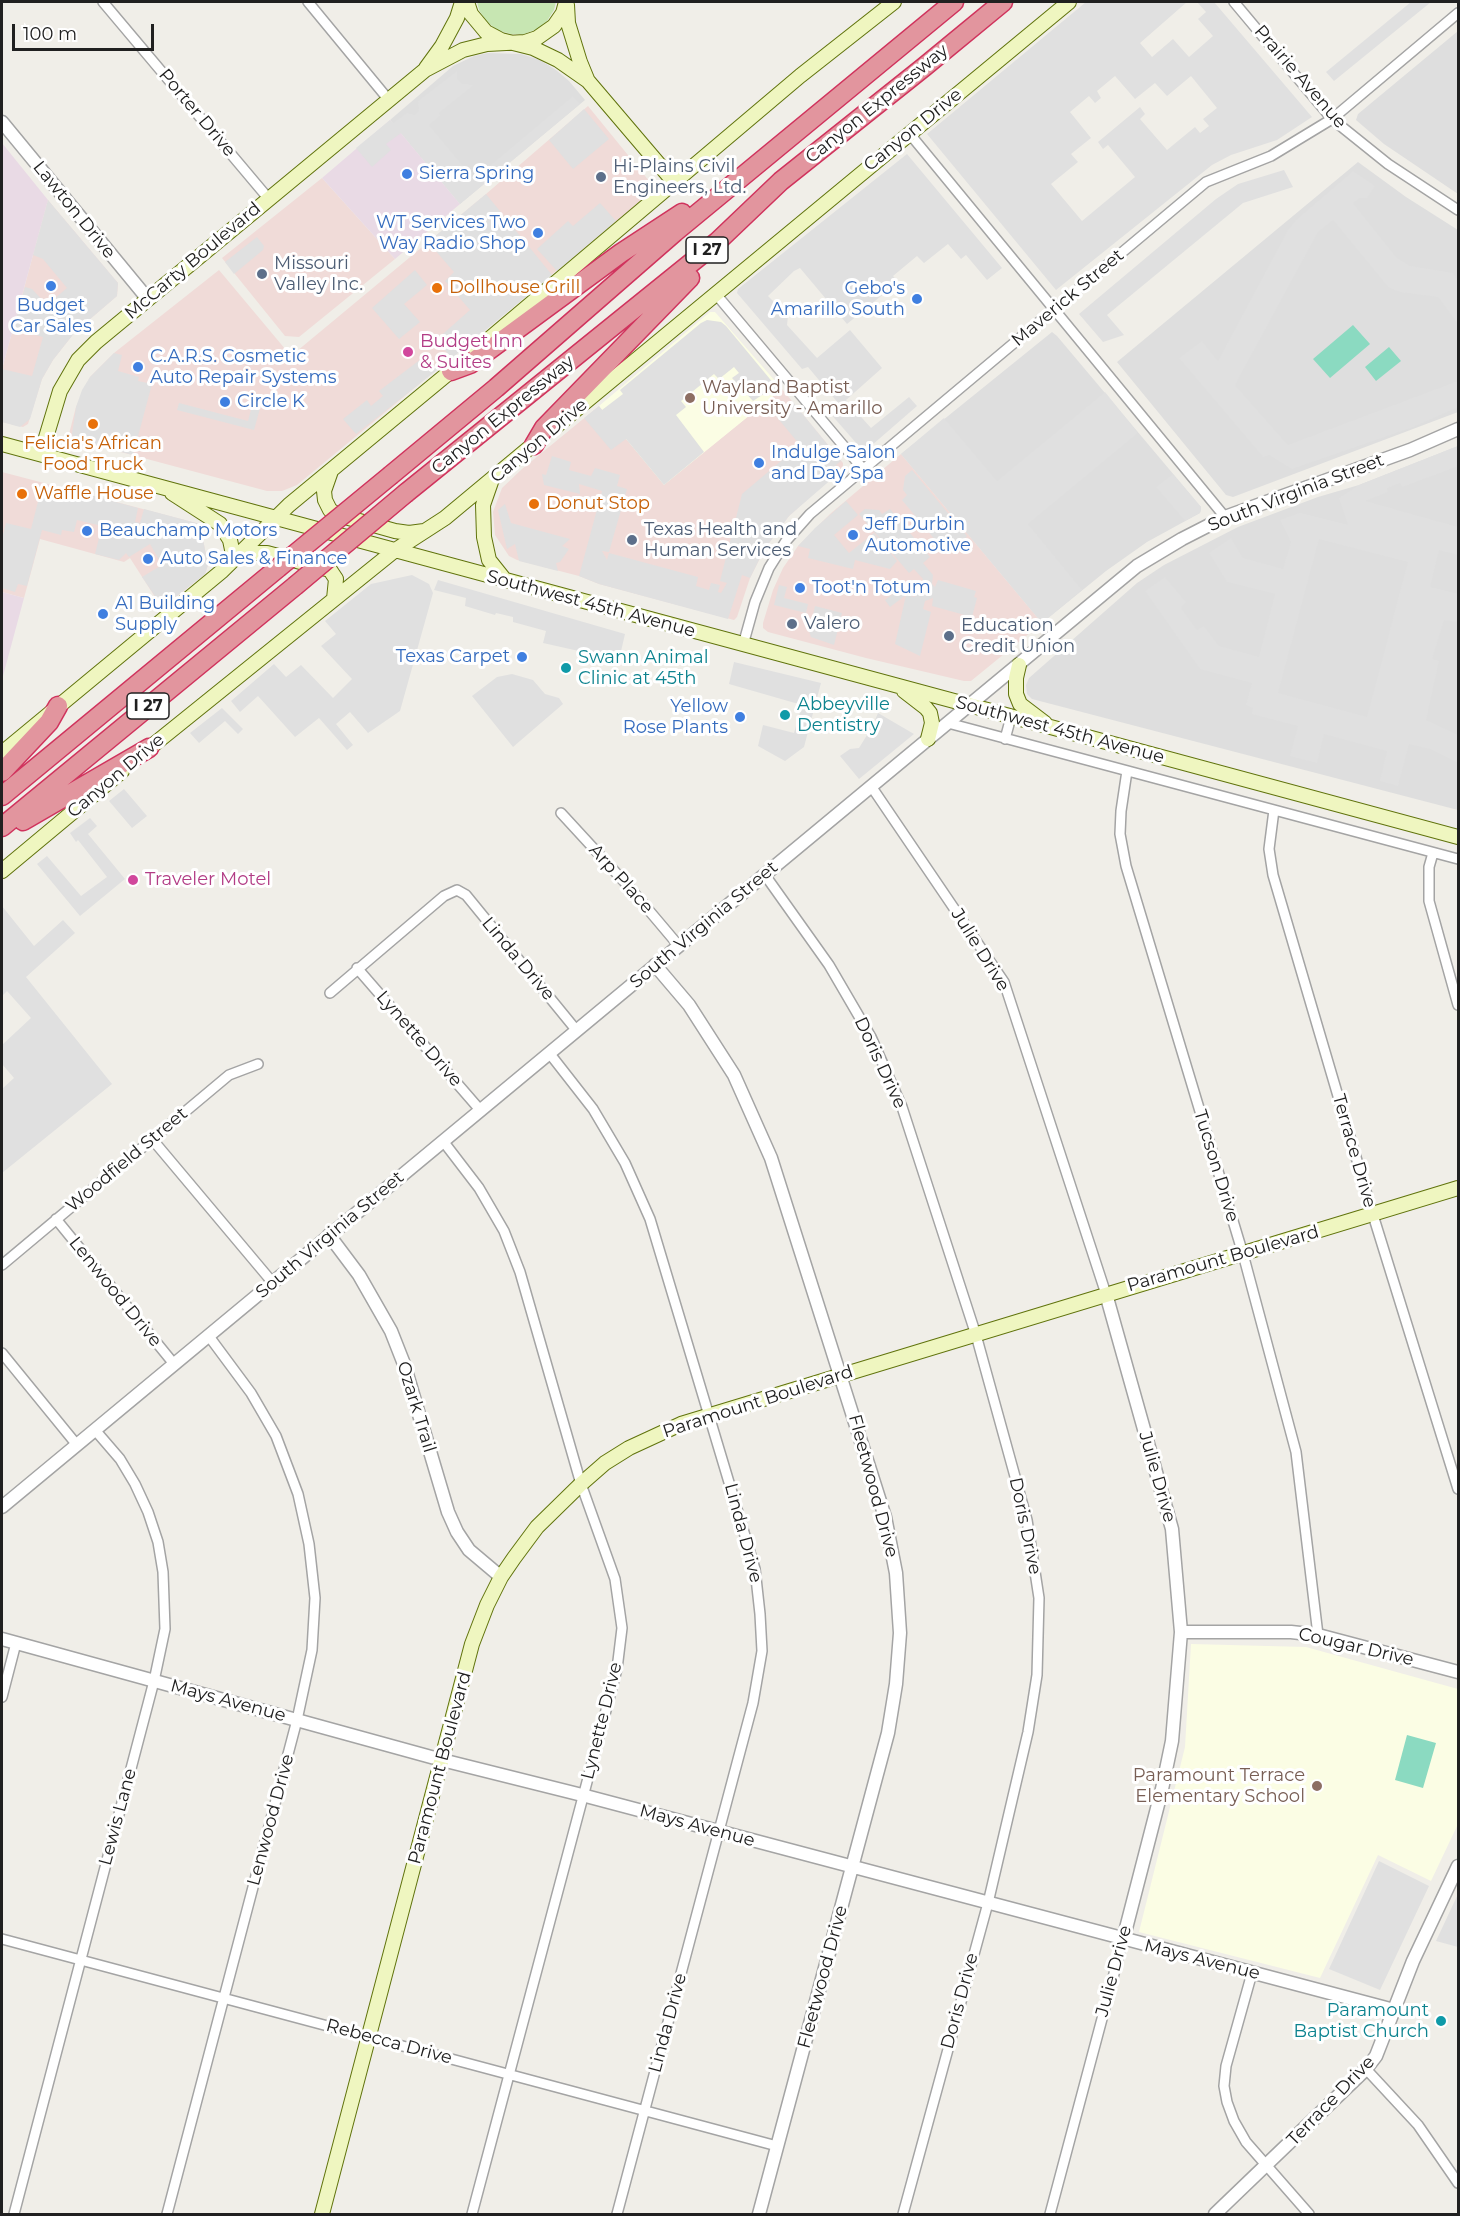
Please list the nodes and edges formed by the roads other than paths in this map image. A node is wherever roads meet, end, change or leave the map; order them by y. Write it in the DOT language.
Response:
graph roads {
  1 [pos="103,2"];
  2 [pos="308,2"];
  3 [pos="462,2"];
  4 [pos="467,2"];
  5 [pos="566,2"];
  6 [pos="894,2"];
  7 [pos="954,2"];
  8 [pos="1003,2"];
  9 [pos="1069,2"];
  10 [pos="1234,2"];
  11 [pos="1458,13"];
  12 [pos="508,42"];
  13 [pos="425,70"];
  14 [pos="588,81"];
  15 [pos="388,99"];
  16 [pos="1332,119"];
  17 [pos="2,122"];
  18 [pos="802,128"];
  19 [pos="909,133"];
  20 [pos="674,182"];
  21 [pos="268,198"];
  22 [pos="1458,210"];
  23 [pos="717,242"];
  24 [pos="715,293"];
  25 [pos="147,298"];
  26 [pos="1055,310"];
  27 [pos="451,371"];
  28 [pos="1458,429"];
  29 [pos="2,444"];
  30 [pos="534,445"];
  31 [pos="41,454"];
  32 [pos="863,469"];
  33 [pos="331,471"];
  34 [pos="491,481"];
  35 [pos="163,487"];
  36 [pos="277,517"];
  37 [pos="1225,517"];
  38 [pos="426,531"];
  39 [pos="394,551"];
  40 [pos="234,559"];
  41 [pos="506,580"];
  42 [pos="334,599"];
  43 [pos="743,645"];
  44 [pos="1019,665"];
  45 [pos="897,687"];
  46 [pos="58,706"];
  47 [pos="970,706"];
  48 [pos="1011,717"];
  49 [pos="948,723"];
  50 [pos="1051,728"];
  51 [pos="928,739"];
  52 [pos="1005,739"];
  53 [pos="149,748"];
  54 [pos="2,753"];
  55 [pos="1127,771"];
  56 [pos="2,772"];
  57 [pos="871,786"];
  58 [pos="2,796"];
  59 [pos="1274,810"];
  60 [pos="561,813"];
  61 [pos="2,826"];
  62 [pos="2,835"];
  63 [pos="1458,837"];
  64 [pos="1433,853"];
  65 [pos="1458,859"];
  66 [pos="2,871"];
  67 [pos="765,875"];
  68 [pos="679,946"];
  69 [pos="655,965"];
  70 [pos="357,968"];
  71 [pos="330,993"];
  72 [pos="1458,1005"];
  73 [pos="578,1031"];
  74 [pos="550,1054"];
  75 [pos="258,1064"];
  76 [pos="481,1111"];
  77 [pos="152,1139"];
  78 [pos="443,1141"];
  79 [pos="1458,1188"];
  80 [pos="1373,1215"];
  81 [pos="56,1220"];
  82 [pos="329,1236"];
  83 [pos="1243,1254"];
  84 [pos="2,1265"];
  85 [pos="273,1283"];
  86 [pos="1106,1294"];
  87 [pos="208,1335"];
  88 [pos="976,1335"];
  89 [pos="2,1353"];
  90 [pos="174,1364"];
  91 [pos="842,1376"];
  92 [pos="710,1416"];
  93 [pos="95,1430"];
  94 [pos="77,1445"];
  95 [pos="581,1484"];
  96 [pos="1458,1489"];
  97 [pos="2,1507"];
  98 [pos="501,1577"];
  99 [pos="1181,1632"];
  100 [pos="1318,1635"];
  101 [pos="2,1640"];
  102 [pos="16,1643"];
  103 [pos="1458,1672"];
  104 [pos="154,1681"];
  105 [pos="2,1697"];
  106 [pos="297,1720"];
  107 [pos="442,1760"];
  108 [pos="582,1795"];
  109 [pos="719,1832"];
  110 [pos="1458,1866"];
  111 [pos="852,1868"];
  112 [pos="988,1903"];
  113 [pos="2,1939"];
  114 [pos="1123,1940"];
  115 [pos="81,1960"];
  116 [pos="1252,1973"];
  117 [pos="224,1998"];
  118 [pos="1394,2010"];
  119 [pos="369,2037"];
  120 [pos="1366,2069"];
  121 [pos="509,2074"];
  122 [pos="645,2110"];
  123 [pos="777,2146"];
  124 [pos="1266,2166"];
  125 [pos="1458,2183"];
  126 [pos="14,2214"];
  127 [pos="167,2214"];
  128 [pos="322,2214"];
  129 [pos="472,2214"];
  130 [pos="617,2214"];
  131 [pos="759,2214"];
  132 [pos="903,2214"];
  133 [pos="1050,2214"];
  134 [pos="1215,2214"];
  135 [pos="1309,2214"];
  1 -- 21 [label="street, Porter Drive"];
  2 -- 15 [label="street"];
  3 -- 13 [label="main road"];
  4 -- 12 [label="main road"];
  5 -- 12 [label="main road"];
  5 -- 14 [label="main road"];
  6 -- 20 [label="main road"];
  7 -- 18 [label="highway, Canyon Expressway / I 27"];
  8 -- 23 [label="highway, Canyon Expressway / I 27"];
  9 -- 19 [label="main road, Canyon Drive"];
  10 -- 16 [label="street, Prairie Avenue"];
  11 -- 16 [label="street, Maverick Street"];
  12 -- 13 [label="main road"];
  12 -- 14 [label="main road"];
  13 -- 15 [label="main road, McCarty Boulevard"];
  14 -- 20 [label="main road"];
  15 -- 21 [label="main road, McCarty Boulevard"];
  16 -- 22 [label="street, Prairie Avenue"];
  16 -- 26 [label="street, Maverick Street"];
  17 -- 25 [label="street, Lawton Drive"];
  18 -- 27 [label="highway"];
  18 -- 58 [label="highway, Canyon Expressway / I 27, bridge"];
  19 -- 24 [label="main road, Canyon Drive"];
  19 -- 26 [label="street"];
  20 -- 27 [label="main road"];
  21 -- 25 [label="main road, McCarty Boulevard"];
  23 -- 30 [label="highway"];
  23 -- 61 [label="highway, Canyon Expressway / I 27, bridge"];
  24 -- 30 [label="main road, Canyon Drive"];
  24 -- 32 [label="street"];
  25 -- 31 [label="main road, McCarty Boulevard"];
  26 -- 32 [label="street, Maverick Street"];
  26 -- 37 [label="street"];
  27 -- 33 [label="main road"];
  28 -- 37 [label="street, South Virginia Street"];
  29 -- 31 [label="main road, Southwest 45th Avenue"];
  30 -- 34 [label="main road, Canyon Drive"];
  31 -- 35 [label="main road, Southwest 45th Avenue"];
  32 -- 43 [label="street, Maverick Street"];
  33 -- 36 [label="main road"];
  33 -- 38 [label="main road"];
  34 -- 38 [label="main road, Canyon Drive"];
  34 -- 41 [label="main road"];
  35 -- 36 [label="main road, Southwest 45th Avenue"];
  35 -- 40 [label="main road"];
  36 -- 39 [label="main road, Southwest 45th Avenue"];
  36 -- 40 [label="main road"];
  37 -- 44 [label="street, South Virginia Street"];
  38 -- 39 [label="main road, Canyon Drive"];
  39 -- 41 [label="main road, Southwest 45th Avenue"];
  39 -- 42 [label="main road, Canyon Drive"];
  40 -- 42 [label="main road"];
  40 -- 46 [label="main road"];
  41 -- 43 [label="main road, Southwest 45th Avenue"];
  42 -- 53 [label="main road, Canyon Drive"];
  43 -- 45 [label="main road, Southwest 45th Avenue"];
  44 -- 47 [label="street, South Virginia Street"];
  44 -- 50 [label="main road"];
  45 -- 47 [label="main road, Southwest 45th Avenue"];
  45 -- 51 [label="main road"];
  46 -- 54 [label="main road"];
  46 -- 56 [label="highway"];
  47 -- 48 [label="main road, Southwest 45th Avenue"];
  47 -- 49 [label="street, South Virginia Street"];
  48 -- 50 [label="main road, Southwest 45th Avenue"];
  48 -- 52 [label="street"];
  49 -- 51 [label="street, South Virginia Street"];
  49 -- 52 [label="street, Southwest 45th Avenue"];
  50 -- 63 [label="main road, Southwest 45th Avenue"];
  51 -- 57 [label="street, South Virginia Street"];
  52 -- 55 [label="street, Southwest 45th Avenue"];
  53 -- 62 [label="highway"];
  53 -- 66 [label="main road, Canyon Drive"];
  55 -- 59 [label="street, Southwest 45th Avenue"];
  55 -- 83 [label="street, Tucson Drive"];
  57 -- 67 [label="street, South Virginia Street"];
  57 -- 86 [label="street, Julie Drive"];
  59 -- 64 [label="street, Southwest 45th Avenue"];
  59 -- 80 [label="street, Terrace Drive"];
  60 -- 68 [label="street, Arp Place"];
  64 -- 65 [label="street, Southwest 45th Avenue"];
  64 -- 72 [label="street"];
  67 -- 68 [label="street, South Virginia Street"];
  67 -- 88 [label="street, Doris Drive"];
  68 -- 69 [label="street, South Virginia Street"];
  69 -- 73 [label="street, South Virginia Street"];
  69 -- 91 [label="street, Fleetwood Drive"];
  70 -- 71 [label="street"];
  70 -- 73 [label="street, Linda Drive"];
  70 -- 76 [label="street, Lynette Drive"];
  73 -- 74 [label="street, South Virginia Street"];
  74 -- 76 [label="street, South Virginia Street"];
  74 -- 92 [label="street, Linda Drive"];
  75 -- 77 [label="street, Woodfield Street"];
  76 -- 78 [label="street, South Virginia Street"];
  77 -- 81 [label="street, Woodfield Street"];
  77 -- 85 [label="street"];
  78 -- 82 [label="street, South Virginia Street"];
  78 -- 95 [label="street, Lynette Drive"];
  79 -- 80 [label="main road, Paramount Boulevard"];
  80 -- 83 [label="main road, Paramount Boulevard"];
  80 -- 96 [label="street, Terrace Drive"];
  81 -- 84 [label="street, Woodfield Street"];
  81 -- 90 [label="street, Lenwood Drive"];
  82 -- 85 [label="street, South Virginia Street"];
  82 -- 98 [label="street, Ozark Trail"];
  83 -- 86 [label="main road, Paramount Boulevard"];
  83 -- 100 [label="street, Tucson Drive"];
  85 -- 87 [label="street, South Virginia Street"];
  86 -- 88 [label="main road, Paramount Boulevard"];
  86 -- 99 [label="street, Julie Drive"];
  87 -- 90 [label="street, South Virginia Street"];
  87 -- 106 [label="street, Lenwood Drive"];
  88 -- 91 [label="main road, Paramount Boulevard"];
  88 -- 112 [label="street, Doris Drive"];
  89 -- 94 [label="street"];
  90 -- 93 [label="street, South Virginia Street"];
  91 -- 92 [label="main road, Paramount Boulevard"];
  91 -- 111 [label="street, Fleetwood Drive"];
  92 -- 95 [label="main road, Paramount Boulevard"];
  92 -- 109 [label="street, Linda Drive"];
  93 -- 94 [label="street, South Virginia Street"];
  93 -- 104 [label="street, Lewis Lane"];
  94 -- 97 [label="street, South Virginia Street"];
  95 -- 98 [label="main road, Paramount Boulevard"];
  95 -- 108 [label="street, Lynette Drive"];
  98 -- 107 [label="main road, Paramount Boulevard"];
  99 -- 100 [label="street, Cougar Drive"];
  99 -- 114 [label="street, Julie Drive"];
  100 -- 103 [label="street, Cougar Drive"];
  101 -- 102 [label="street, Mays Avenue"];
  102 -- 104 [label="street, Mays Avenue"];
  102 -- 105 [label="street"];
  104 -- 106 [label="street, Mays Avenue"];
  104 -- 115 [label="street, Lewis Lane"];
  106 -- 107 [label="street, Mays Avenue"];
  106 -- 117 [label="street, Lenwood Drive"];
  107 -- 108 [label="street, Mays Avenue"];
  107 -- 119 [label="main road, Paramount Boulevard"];
  108 -- 109 [label="street, Mays Avenue"];
  108 -- 121 [label="street, Lynette Drive"];
  109 -- 111 [label="street, Mays Avenue"];
  109 -- 122 [label="street, Linda Drive"];
  110 -- 118 [label="street, Terrace Drive"];
  111 -- 112 [label="street, Mays Avenue"];
  111 -- 123 [label="street, Fleetwood Drive"];
  112 -- 114 [label="street, Mays Avenue"];
  112 -- 132 [label="street, Doris Drive"];
  113 -- 115 [label="street, Rebecca Drive"];
  114 -- 116 [label="street, Mays Avenue"];
  114 -- 133 [label="street, Julie Drive"];
  115 -- 117 [label="street, Rebecca Drive"];
  115 -- 126 [label="street, Lewis Lane"];
  116 -- 118 [label="street, Mays Avenue"];
  116 -- 124 [label="street"];
  117 -- 119 [label="street, Rebecca Drive"];
  117 -- 127 [label="street, Lenwood Drive"];
  118 -- 120 [label="street, Terrace Drive"];
  119 -- 121 [label="street, Rebecca Drive"];
  119 -- 128 [label="main road, Paramount Boulevard"];
  120 -- 124 [label="street, Terrace Drive"];
  120 -- 125 [label="street"];
  121 -- 122 [label="street, Rebecca Drive"];
  121 -- 129 [label="street, Lynette Drive"];
  122 -- 123 [label="street, Rebecca Drive"];
  122 -- 130 [label="street, Linda Drive"];
  123 -- 131 [label="street, Fleetwood Drive"];
  124 -- 134 [label="street, Terrace Drive"];
  124 -- 135 [label="street"];
}
